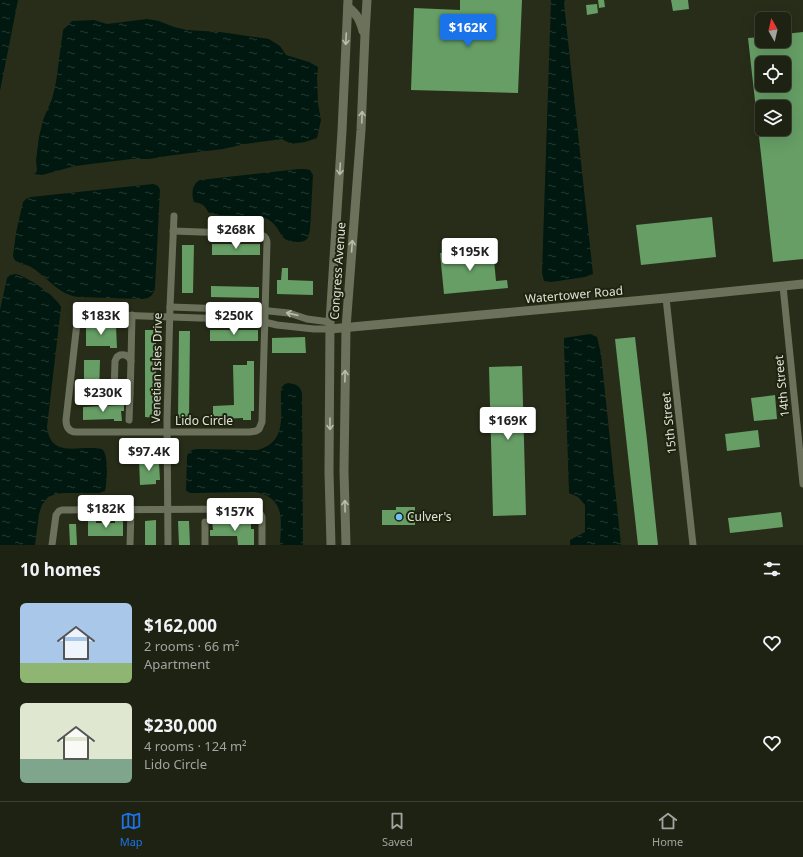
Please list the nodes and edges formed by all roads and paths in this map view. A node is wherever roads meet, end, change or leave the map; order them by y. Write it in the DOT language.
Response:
graph roads {
  1 [pos="359,0"];
  2 [pos="367,3"];
  3 [pos="348,4"];
  4 [pos="365,34"];
  5 [pos="174,216"];
  6 [pos="173,231"];
  7 [pos="803,284"];
  8 [pos="783,286"];
  9 [pos="666,298"];
  10 [pos="170,307"];
  11 [pos="265,311"];
  12 [pos="132,315"];
  13 [pos="170,317"];
  14 [pos="265,322"];
  15 [pos="330,326"];
  16 [pos="346,328"];
  17 [pos="131,361"];
  18 [pos="130,394"];
  19 [pos="129,420"];
  20 [pos="167,432"];
  21 [pos="803,484"];
  22 [pos="131,510"];
  23 [pos="168,510"];
  24 [pos="206,522"];
  25 [pos="52,545"];
  26 [pos="130,545"];
  27 [pos="168,545"];
  28 [pos="205,545"];
  29 [pos="262,545"];
  30 [pos="331,545"];
  31 [pos="346,545"];
  32 [pos="693,545"];
  1 -- 2 [label="street"];
  2 -- 4 [label="street, Congress Avenue"];
  3 -- 4 [label="street"];
  3 -- 15 [label="street, Congress Avenue, one-way"];
  16 -- 4 [label="street, Congress Avenue, one-way"];
  5 -- 6 [label="street, Venetian Isles Drive"];
  6 -- 10 [label="street, Venetian Isles Drive"];
  6 -- 11 [label="street, Lido Circle"];
  7 -- 8 [label="street, Watertower Road"];
  8 -- 9 [label="street, Watertower Road"];
  8 -- 21 [label="street, 14th Street"];
  9 -- 16 [label="street, Watertower Road"];
  9 -- 32 [label="street, 15th Street"];
  10 -- 11 [label="street"];
  10 -- 13 [label="street, Venetian Isles Drive"];
  11 -- 14 [label="street, Lido Circle"];
  15 -- 11 [label="street, one-way"];
  12 -- 13 [label="street, Lido Circle"];
  12 -- 17 [label="street"];
  12 -- 20 [label="street, Lido Circle"];
  13 -- 14 [label="street, Lido Circle"];
  13 -- 20 [label="street, Venetian Isles Drive"];
  14 -- 15 [label="street, Lido Circle"];
  14 -- 20 [label="street, Lido Circle"];
  15 -- 16 [label="street"];
  15 -- 30 [label="street, Congress Avenue, one-way"];
  31 -- 16 [label="street, Congress Avenue, one-way"];
  17 -- 18 [label="street"];
  17 -- 18 [label="street"];
  18 -- 19 [label="street"];
  20 -- 23 [label="street, Venetian Isles Drive"];
  22 -- 23 [label="street"];
  22 -- 25 [label="street"];
  22 -- 26 [label="street"];
  23 -- 27 [label="street, Venetian Isles Drive"];
  23 -- 29 [label="street"];
  24 -- 28 [label="street"];
}
